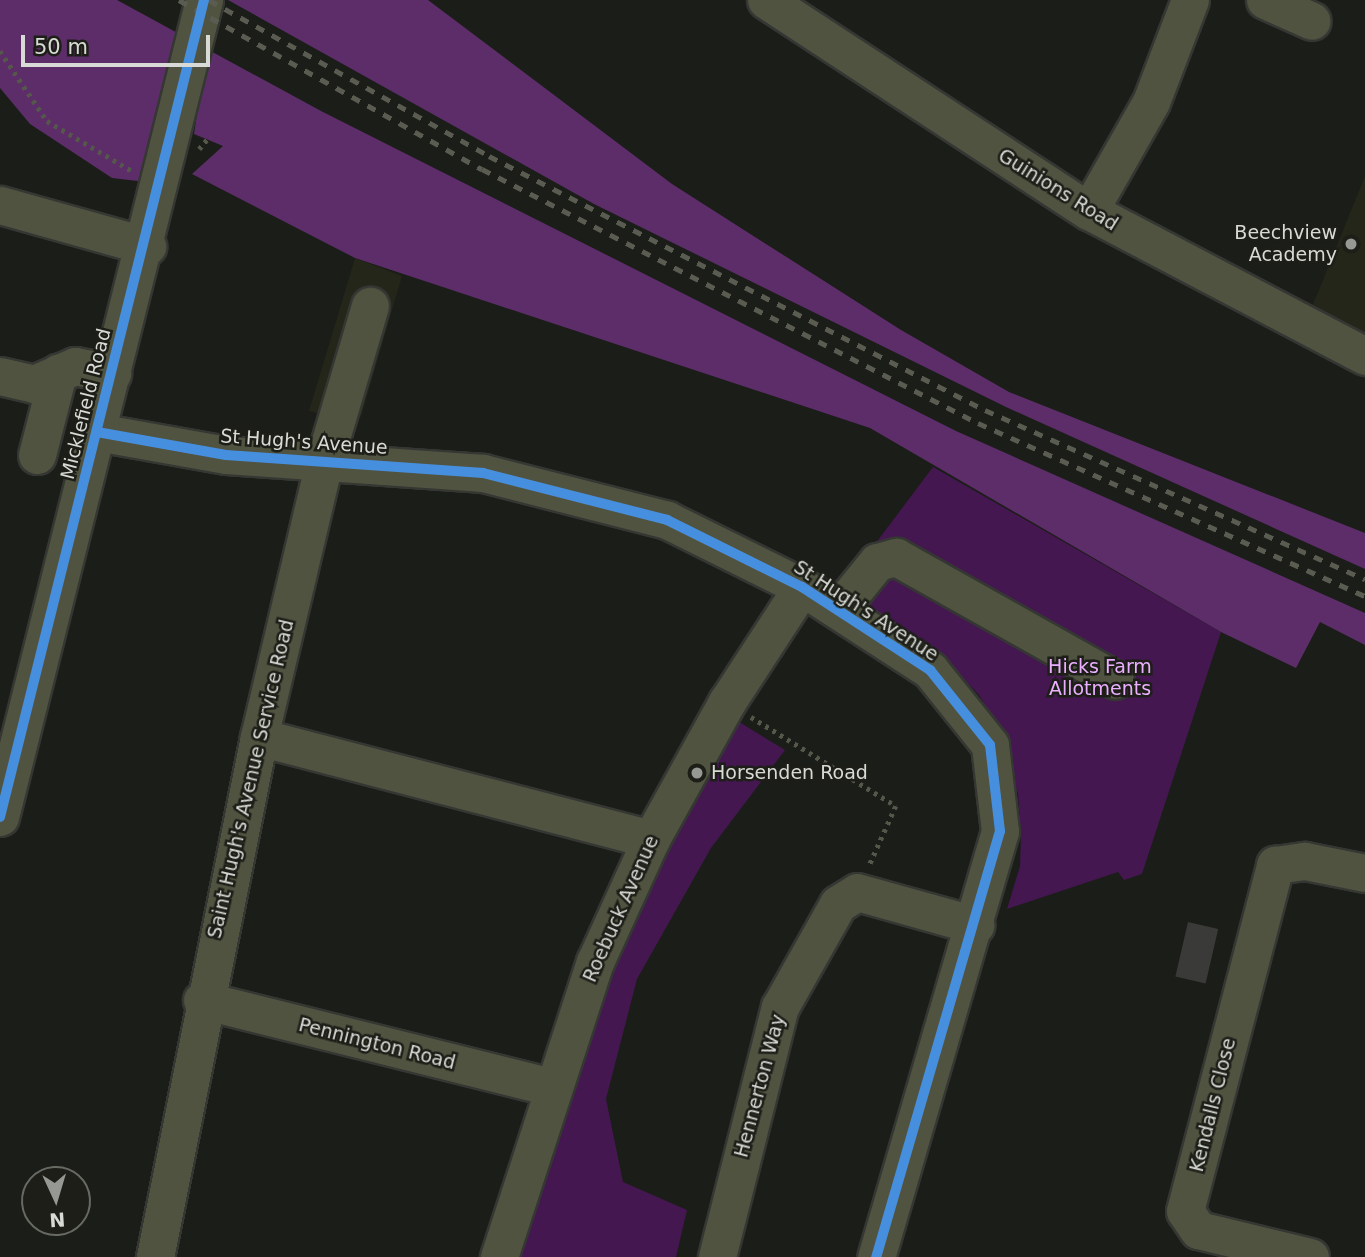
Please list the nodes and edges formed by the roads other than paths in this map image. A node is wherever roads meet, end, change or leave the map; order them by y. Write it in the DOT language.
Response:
graph roads {
  1 [pos="204,0"];
  2 [pos="766,0"];
  3 [pos="1190,0"];
  4 [pos="1265,0"];
  5 [pos="1312,21"];
  6 [pos="0,205"];
  7 [pos="1089,211"];
  8 [pos="147,246"];
  9 [pos="370,306"];
  10 [pos="1360,347"];
  11 [pos="58,373"];
  12 [pos="112,373"];
  13 [pos="0,376"];
  14 [pos="97,432"];
  15 [pos="37,455"];
  16 [pos="324,462"];
  17 [pos="802,587"];
  18 [pos="838,610"];
  19 [pos="1115,680"];
  20 [pos="259,737"];
  21 [pos="0,817"];
  22 [pos="651,839"];
  23 [pos="1365,873"];
  24 [pos="975,925"];
  25 [pos="202,1000"];
  26 [pos="551,1087"];
  27 [pos="155,1257"];
  28 [pos="499,1257"];
  29 [pos="717,1257"];
  30 [pos="876,1257"];
  31 [pos="1310,1257"];
  1 -- 8 [label="street, Micklefield Road"];
  2 -- 7 [label="street, Guinions Road"];
  3 -- 7 [label="street"];
  4 -- 5 [label="street"];
  6 -- 8 [label="street"];
  7 -- 10 [label="street, Guinions Road"];
  8 -- 12 [label="street, Micklefield Road"];
  9 -- 16 [label="street, Saint Hugh's Avenue Service Road"];
  11 -- 12 [label="street"];
  11 -- 13 [label="street"];
  11 -- 15 [label="street"];
  12 -- 14 [label="street, Micklefield Road"];
  14 -- 16 [label="street, St Hugh's Avenue"];
  14 -- 21 [label="street, Micklefield Road"];
  16 -- 17 [label="street, St Hugh's Avenue"];
  16 -- 20 [label="street, Saint Hugh's Avenue Service Road"];
  17 -- 18 [label="street, St Hugh's Avenue"];
  17 -- 22 [label="street, Roebuck Avenue"];
  18 -- 19 [label="street"];
  18 -- 24 [label="street, St Hugh's Avenue"];
  20 -- 22 [label="street"];
  20 -- 25 [label="street, Saint Hugh's Avenue Service Road"];
  22 -- 26 [label="street, Roebuck Avenue"];
  23 -- 31 [label="street, Kendalls Close"];
  24 -- 29 [label="street, Hennerton Way"];
  24 -- 30 [label="street, St Hugh's Avenue"];
  25 -- 26 [label="street, Pennington Road"];
  25 -- 27 [label="street, Saint Hugh's Avenue Service Road"];
  26 -- 28 [label="street, Roebuck Avenue"];
}
